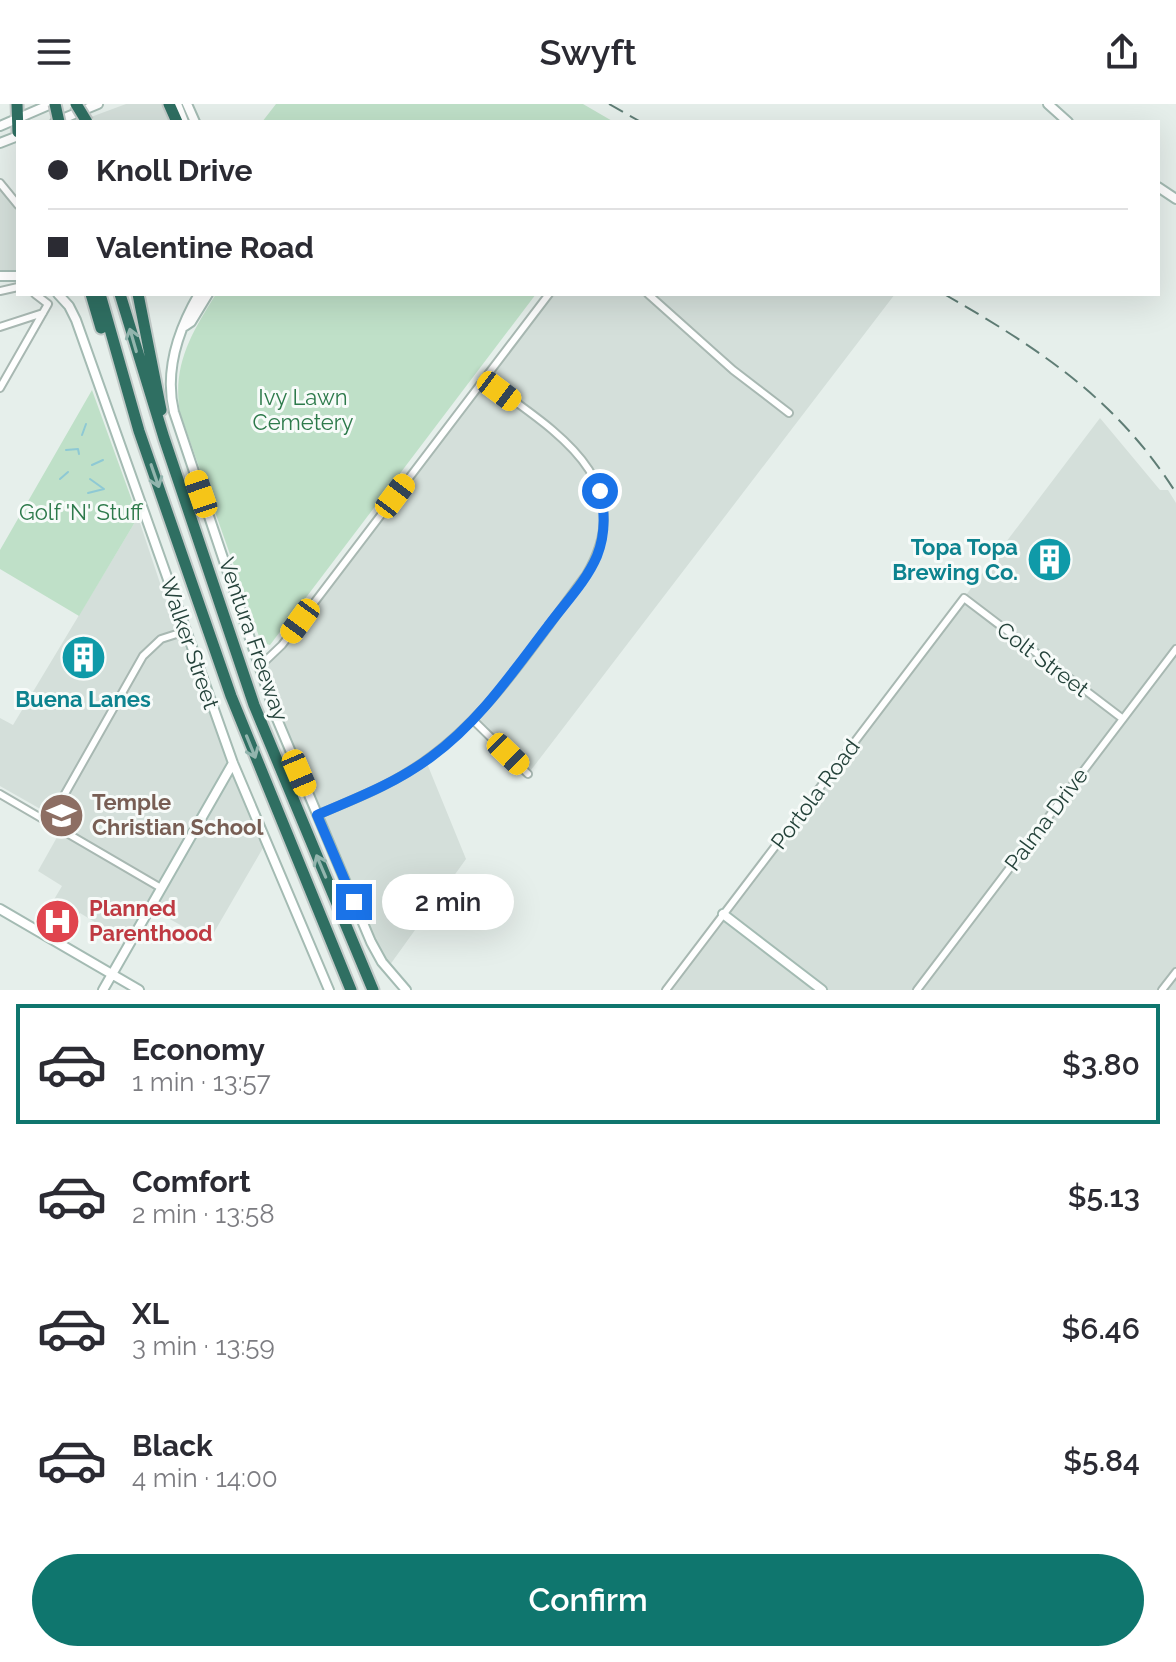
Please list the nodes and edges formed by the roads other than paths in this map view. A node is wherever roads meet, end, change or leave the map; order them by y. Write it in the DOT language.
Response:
graph roads {
  1 [pos="17,104"];
  2 [pos="53,104"];
  3 [pos="98,104"];
  4 [pos="1048,104"];
  5 [pos="16,118"];
  6 [pos="61,120"];
  7 [pos="1066,120"];
  8 [pos="0,126"];
  9 [pos="0,183"];
  10 [pos="16,203"];
  11 [pos="38,296"];
  12 [pos="60,296"];
  13 [pos="92,296"];
  14 [pos="101,296"];
  15 [pos="121,296"];
  16 [pos="138,296"];
  17 [pos="198,296"];
  18 [pos="207,296"];
  19 [pos="547,296"];
  20 [pos="650,296"];
  21 [pos="43,313"];
  22 [pos="185,326"];
  23 [pos="0,327"];
  24 [pos="484,379"];
  25 [pos="0,388"];
  26 [pos="789,413"];
  27 [pos="139,431"];
  28 [pos="164,438"];
  29 [pos="964,598"];
  30 [pos="186,631"];
  31 [pos="1176,649"];
  32 [pos="260,666"];
  33 [pos="1123,719"];
  34 [pos="473,720"];
  35 [pos="233,763"];
  36 [pos="528,774"];
  37 [pos="0,794"];
  38 [pos="317,815"];
  39 [pos="49,822"];
  40 [pos="161,888"];
  41 [pos="0,909"];
  42 [pos="723,914"];
  43 [pos="1176,972"];
  44 [pos="112,974"];
  45 [pos="103,990"];
  46 [pos="139,990"];
  47 [pos="329,990"];
  48 [pos="351,990"];
  49 [pos="373,990"];
  50 [pos="406,990"];
  51 [pos="666,990"];
  52 [pos="822,990"];
  53 [pos="917,990"];
  54 [pos="1162,990"];
  1 -- 5 [label="highway"];
  2 -- 5 [label="street"];
  3 -- 6 [label="street"];
  4 -- 7 [label="street"];
  5 -- 8 [label="street"];
  9 -- 10 [label="street"];
  11 -- 21 [label="street"];
  12 -- 30 [label="street, Walker Street"];
  13 -- 27 [label="highway"];
  14 -- 27 [label="highway, Ventura Freeway"];
  28 -- 15 [label="highway, Ventura Freeway, one-way"];
  16 -- 28 [label="highway"];
  17 -- 22 [label="street"];
  18 -- 22 [label="street"];
  19 -- 24 [label="street"];
  20 -- 26 [label="street"];
  21 -- 23 [label="street"];
  21 -- 25 [label="street"];
  22 -- 32 [label="street"];
  24 -- 32 [label="street"];
  24 -- 34 [label="street"];
  27 -- 48 [label="highway, Ventura Freeway, one-way"];
  49 -- 28 [label="highway, Ventura Freeway, one-way"];
  29 -- 33 [label="street, Colt Street"];
  29 -- 42 [label="street, Portola Road"];
  30 -- 35 [label="street, Walker Street"];
  30 -- 39 [label="street"];
  31 -- 33 [label="street, Palma Drive"];
  32 -- 38 [label="street"];
  33 -- 53 [label="street, Palma Drive"];
  34 -- 36 [label="street"];
  34 -- 38 [label="street"];
  35 -- 40 [label="street"];
  35 -- 47 [label="street, Walker Street"];
  37 -- 39 [label="street"];
  38 -- 50 [label="street"];
  39 -- 40 [label="street"];
  40 -- 44 [label="street"];
  41 -- 44 [label="street"];
  42 -- 51 [label="street, Portola Road"];
  42 -- 52 [label="street"];
  43 -- 54 [label="street"];
  44 -- 45 [label="street"];
  44 -- 46 [label="street"];
}
